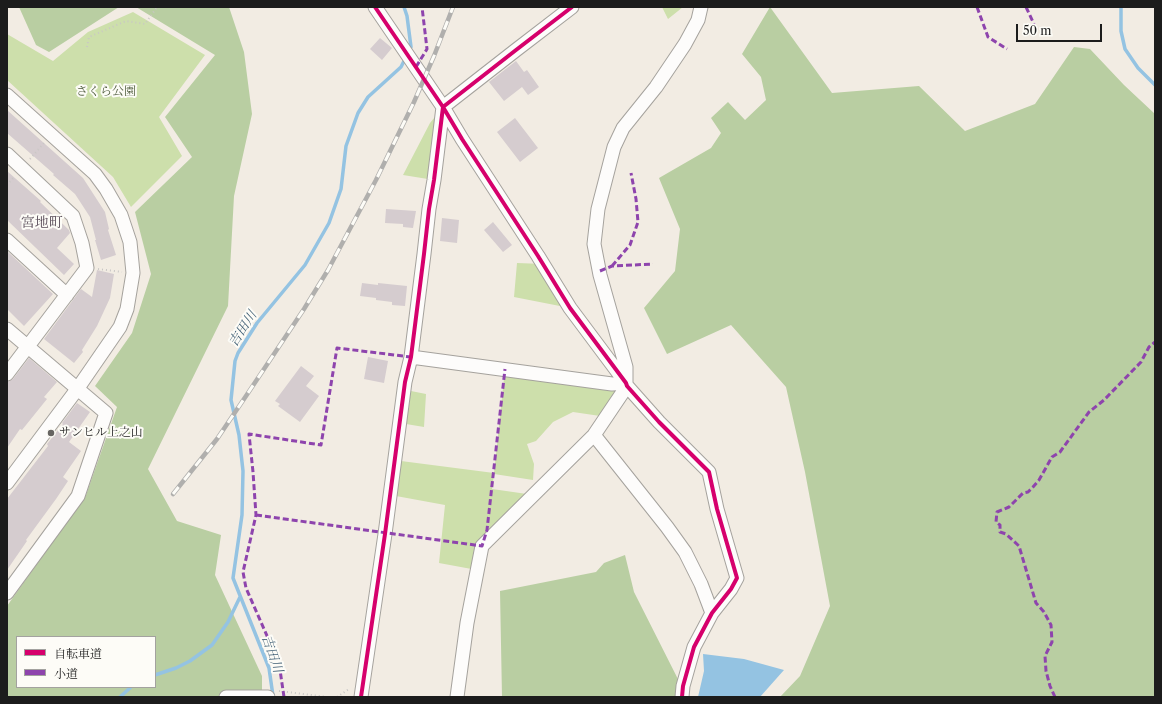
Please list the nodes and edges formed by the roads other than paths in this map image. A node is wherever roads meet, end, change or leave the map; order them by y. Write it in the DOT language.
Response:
graph roads {
  1 [pos="375,7"];
  2 [pos="572,7"];
  3 [pos="701,7"];
  4 [pos="7,95"];
  5 [pos="443,107"];
  6 [pos="7,154"];
  7 [pos="7,240"];
  8 [pos="67,295"];
  9 [pos="7,329"];
  10 [pos="27,347"];
  11 [pos="411,357"];
  12 [pos="7,374"];
  13 [pos="626,385"];
  14 [pos="78,388"];
  15 [pos="594,436"];
  16 [pos="7,483"];
  17 [pos="7,593"];
  18 [pos="712,612"];
  19 [pos="357,692"];
  20 [pos="226,697"];
  21 [pos="265,697"];
  22 [pos="457,697"];
  23 [pos="682,697"];
  1 -- 5 [label="street"];
  2 -- 5 [label="street"];
  3 -- 13 [label="street"];
  4 -- 14 [label="street"];
  5 -- 11 [label="street"];
  5 -- 13 [label="street"];
  6 -- 8 [label="street"];
  7 -- 8 [label="street"];
  8 -- 10 [label="street"];
  9 -- 10 [label="street"];
  10 -- 12 [label="street"];
  10 -- 14 [label="street"];
  11 -- 13 [label="street"];
  11 -- 19 [label="street"];
  13 -- 15 [label="street"];
  13 -- 18 [label="street"];
  14 -- 16 [label="street"];
  14 -- 17 [label="street"];
  15 -- 18 [label="street"];
  15 -- 22 [label="street"];
  18 -- 23 [label="street"];
  20 -- 21 [label="street"];
}
